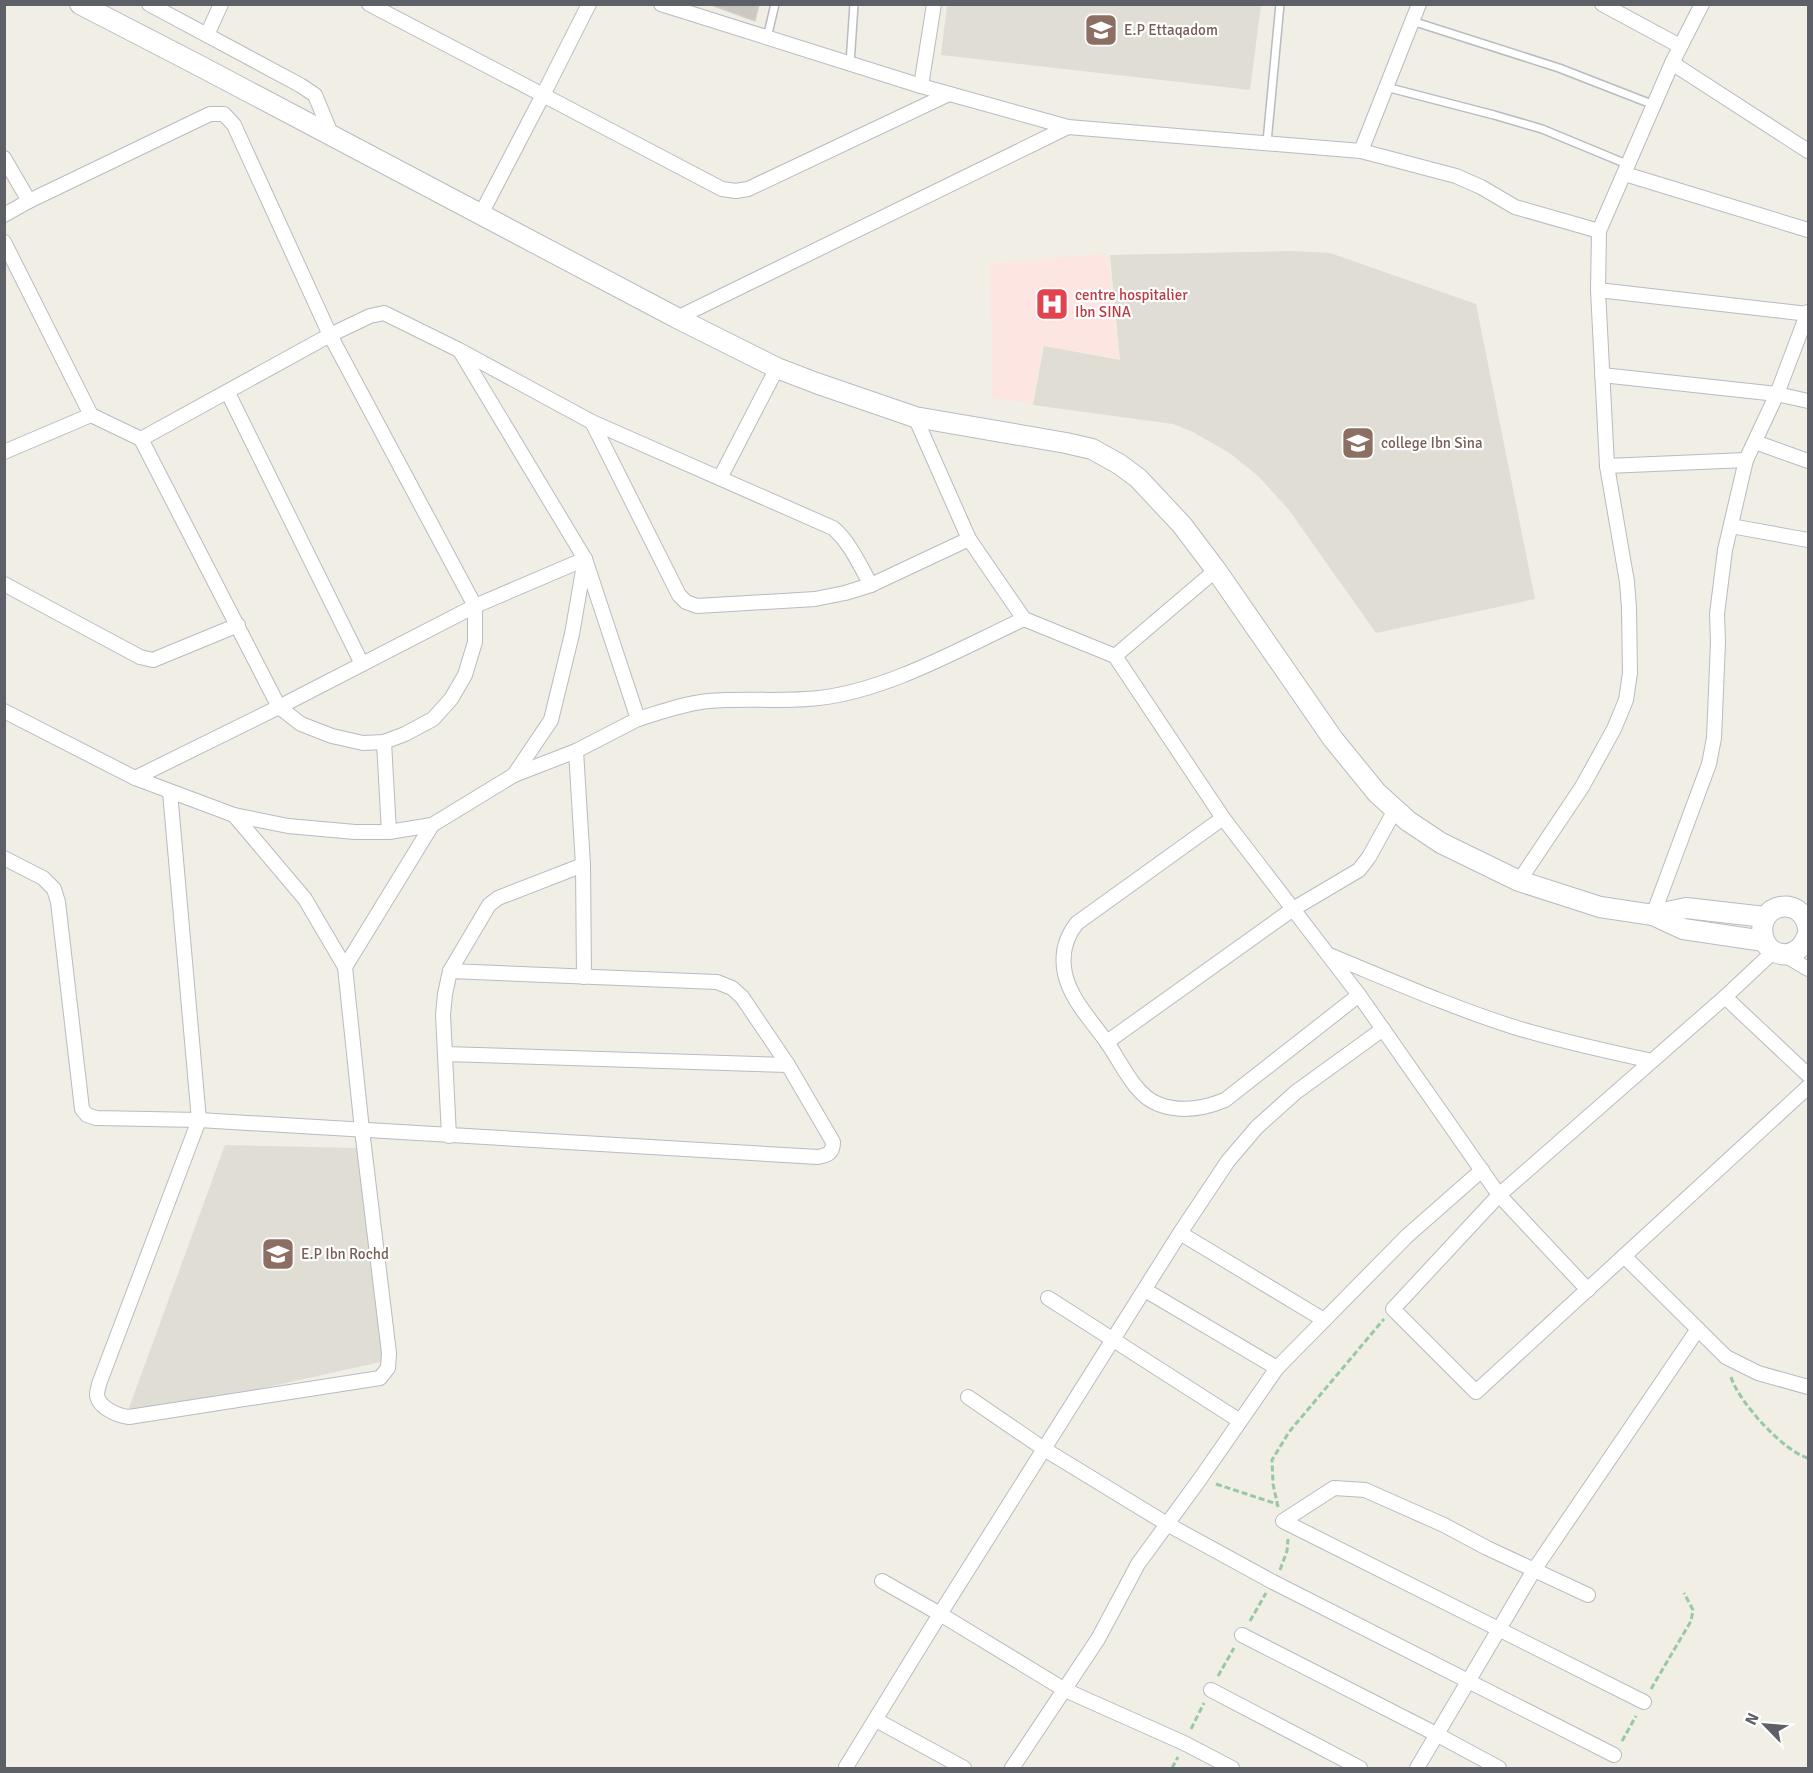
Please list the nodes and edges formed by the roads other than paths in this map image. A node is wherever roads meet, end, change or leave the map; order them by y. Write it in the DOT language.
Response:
graph roads {
  1 [pos="80,4"];
  2 [pos="150,4"];
  3 [pos="221,4"];
  4 [pos="369,4"];
  5 [pos="589,4"];
  6 [pos="661,4"];
  7 [pos="775,4"];
  8 [pos="854,4"];
  9 [pos="934,4"];
  10 [pos="1280,4"];
  11 [pos="1419,4"];
  12 [pos="1602,4"];
  13 [pos="1702,4"];
  14 [pos="1412,21"];
  15 [pos="207,35"];
  16 [pos="767,38"];
  17 [pos="1680,46"];
  18 [pos="1672,63"];
  19 [pos="850,64"];
  20 [pos="921,86"];
  21 [pos="1386,87"];
  22 [pos="949,94"];
  23 [pos="543,95"];
  24 [pos="1654,105"];
  25 [pos="1068,127"];
  26 [pos="332,136"];
  27 [pos="1267,142"];
  28 [pos="1361,151"];
  29 [pos="1809,151"];
  30 [pos="4,158"];
  31 [pos="1627,170"];
  32 [pos="29,201"];
  33 [pos="481,214"];
  34 [pos="4,215"];
  35 [pos="1809,230"];
  36 [pos="1599,231"];
  37 [pos="4,242"];
  38 [pos="1598,290"];
  39 [pos="1808,313"];
  40 [pos="677,318"];
  41 [pos="330,335"];
  42 [pos="459,350"];
  43 [pos="777,368"];
  44 [pos="1602,375"];
  45 [pos="228,393"];
  46 [pos="1777,394"];
  47 [pos="1809,401"];
  48 [pos="91,415"];
  49 [pos="915,417"];
  50 [pos="592,422"];
  51 [pos="141,439"];
  52 [pos="1755,442"];
  53 [pos="4,453"];
  54 [pos="1746,460"];
  55 [pos="1809,461"];
  56 [pos="1607,466"];
  57 [pos="720,478"];
  58 [pos="1731,526"];
  59 [pos="969,539"];
  60 [pos="1809,540"];
  61 [pos="585,559"];
  62 [pos="1216,570"];
  63 [pos="4,584"];
  64 [pos="871,585"];
  65 [pos="475,606"];
  66 [pos="1024,619"];
  67 [pos="238,625"];
  68 [pos="1114,656"];
  69 [pos="362,664"];
  70 [pos="279,707"];
  71 [pos="4,711"];
  72 [pos="638,719"];
  73 [pos="384,742"];
  74 [pos="576,751"];
  75 [pos="514,775"];
  76 [pos="135,778"];
  77 [pos="170,792"];
  78 [pos="1395,810"];
  79 [pos="234,815"];
  80 [pos="1223,818"];
  81 [pos="432,825"];
  82 [pos="389,832"];
  83 [pos="4,858"];
  84 [pos="584,865"];
  85 [pos="1519,881"];
  86 [pos="1293,909"];
  87 [pos="1653,915"];
  88 [pos="1765,917"];
  89 [pos="1808,931"];
  90 [pos="1774,949"];
  91 [pos="1327,954"];
  92 [pos="345,967"];
  93 [pos="1809,969"];
  94 [pos="450,972"];
  95 [pos="584,977"];
  96 [pos="1359,995"];
  97 [pos="1725,997"];
  98 [pos="1383,1029"];
  99 [pos="1107,1042"];
  100 [pos="445,1054"];
  101 [pos="1652,1061"];
  102 [pos="789,1065"];
  103 [pos="1809,1075"];
  104 [pos="1809,1087"];
  105 [pos="199,1120"];
  106 [pos="362,1130"];
  107 [pos="449,1136"];
  108 [pos="1482,1170"];
  109 [pos="1499,1195"];
  110 [pos="1180,1233"];
  111 [pos="1624,1256"];
  112 [pos="1145,1290"];
  113 [pos="1588,1290"];
  114 [pos="1048,1298"];
  115 [pos="1324,1320"];
  116 [pos="1698,1329"];
  117 [pos="1113,1340"];
  118 [pos="1277,1368"];
  119 [pos="1809,1387"];
  120 [pos="968,1397"];
  121 [pos="1240,1421"];
  122 [pos="1044,1449"];
  123 [pos="1167,1524"];
  124 [pos="1534,1570"];
  125 [pos="882,1581"];
  126 [pos="1588,1595"];
  127 [pos="940,1614"];
  128 [pos="1499,1629"];
  129 [pos="1242,1635"];
  130 [pos="1468,1681"];
  131 [pos="1065,1690"];
  132 [pos="1211,1690"];
  133 [pos="1644,1702"];
  134 [pos="876,1720"];
  135 [pos="1436,1734"];
  136 [pos="1614,1755"];
  137 [pos="847,1768"];
  138 [pos="964,1768"];
  139 [pos="1012,1768"];
  140 [pos="1232,1768"];
  141 [pos="1360,1768"];
  142 [pos="1417,1768"];
  143 [pos="1499,1768"];
  1 -- 26 [label="main road"];
  2 -- 15 [label="street"];
  3 -- 15 [label="street"];
  4 -- 23 [label="street"];
  5 -- 23 [label="street"];
  6 -- 16 [label="street"];
  7 -- 16 [label="lane"];
  8 -- 19 [label="lane"];
  9 -- 20 [label="street"];
  10 -- 27 [label="lane"];
  11 -- 14 [label="street"];
  12 -- 17 [label="street"];
  13 -- 17 [label="street"];
  14 -- 21 [label="street"];
  14 -- 24 [label="lane"];
  15 -- 26 [label="street"];
  16 -- 19 [label="street"];
  17 -- 18 [label="street"];
  18 -- 24 [label="street"];
  18 -- 29 [label="street"];
  19 -- 20 [label="street"];
  20 -- 22 [label="street"];
  21 -- 28 [label="street"];
  21 -- 31 [label="lane"];
  22 -- 23 [label="street"];
  22 -- 25 [label="street"];
  23 -- 33 [label="street"];
  24 -- 31 [label="street"];
  25 -- 27 [label="street"];
  25 -- 40 [label="street"];
  26 -- 33 [label="main road"];
  27 -- 28 [label="street"];
  28 -- 36 [label="street"];
  30 -- 32 [label="street"];
  31 -- 35 [label="street"];
  31 -- 36 [label="street"];
  32 -- 34 [label="street"];
  32 -- 41 [label="street"];
  33 -- 40 [label="main road"];
  36 -- 38 [label="street"];
  37 -- 48 [label="street"];
  38 -- 39 [label="street"];
  38 -- 44 [label="street"];
  39 -- 46 [label="street"];
  40 -- 43 [label="main road"];
  41 -- 42 [label="street"];
  41 -- 45 [label="street"];
  41 -- 65 [label="street"];
  42 -- 50 [label="street"];
  42 -- 61 [label="street"];
  43 -- 49 [label="main road"];
  43 -- 57 [label="street"];
  44 -- 46 [label="street"];
  44 -- 56 [label="street"];
  45 -- 51 [label="street"];
  45 -- 69 [label="street"];
  46 -- 47 [label="street"];
  46 -- 52 [label="street"];
  48 -- 51 [label="street"];
  48 -- 53 [label="street"];
  49 -- 59 [label="street"];
  49 -- 62 [label="main road"];
  50 -- 57 [label="street"];
  50 -- 64 [label="street"];
  51 -- 67 [label="street"];
  52 -- 54 [label="street"];
  52 -- 55 [label="street"];
  54 -- 56 [label="street"];
  54 -- 58 [label="street"];
  56 -- 85 [label="street"];
  57 -- 64 [label="street"];
  58 -- 60 [label="street"];
  58 -- 87 [label="street"];
  59 -- 64 [label="street"];
  59 -- 66 [label="street"];
  61 -- 65 [label="street"];
  61 -- 72 [label="street"];
  61 -- 75 [label="street"];
  62 -- 68 [label="street"];
  62 -- 78 [label="main road"];
  63 -- 67 [label="street"];
  65 -- 69 [label="street"];
  65 -- 73 [label="street"];
  66 -- 68 [label="street"];
  66 -- 72 [label="street"];
  67 -- 70 [label="street"];
  68 -- 80 [label="street"];
  69 -- 70 [label="street"];
  70 -- 73 [label="street"];
  70 -- 76 [label="street"];
  71 -- 76 [label="street"];
  72 -- 74 [label="street"];
  73 -- 82 [label="street"];
  74 -- 75 [label="street"];
  74 -- 84 [label="street"];
  75 -- 81 [label="street"];
  76 -- 77 [label="street"];
  77 -- 79 [label="street"];
  77 -- 105 [label="street"];
  78 -- 85 [label="main road"];
  78 -- 86 [label="street"];
  79 -- 82 [label="street"];
  79 -- 92 [label="street"];
  80 -- 86 [label="street"];
  80 -- 99 [label="street"];
  81 -- 82 [label="street"];
  81 -- 92 [label="street"];
  83 -- 105 [label="street"];
  84 -- 94 [label="street"];
  84 -- 95 [label="street"];
  85 -- 87 [label="main road"];
  86 -- 91 [label="street"];
  86 -- 99 [label="street"];
  87 -- 88 [label="main road"];
  87 -- 90 [label="main road"];
  88 -- 89 [label="main road"];
  88 -- 90 [label="main road"];
  89 -- 90 [label="main road"];
  90 -- 93 [label="street"];
  90 -- 97 [label="street"];
  91 -- 96 [label="street"];
  91 -- 101 [label="street"];
  92 -- 106 [label="street"];
  94 -- 95 [label="street"];
  94 -- 100 [label="street"];
  95 -- 102 [label="street"];
  96 -- 98 [label="street"];
  96 -- 99 [label="street"];
  97 -- 101 [label="street"];
  97 -- 103 [label="street"];
  98 -- 108 [label="street"];
  98 -- 110 [label="street"];
  100 -- 102 [label="street"];
  100 -- 107 [label="street"];
  101 -- 109 [label="street"];
  102 -- 107 [label="street"];
  104 -- 111 [label="street"];
  105 -- 106 [label="street"];
  105 -- 106 [label="street"];
  106 -- 107 [label="street"];
  108 -- 109 [label="street"];
  108 -- 115 [label="street"];
  109 -- 113 [label="street"];
  109 -- 113 [label="street"];
  110 -- 112 [label="street"];
  110 -- 115 [label="street"];
  111 -- 113 [label="street"];
  111 -- 116 [label="street"];
  112 -- 117 [label="street"];
  112 -- 118 [label="street"];
  114 -- 117 [label="street"];
  115 -- 118 [label="street"];
  116 -- 119 [label="street"];
  116 -- 124 [label="street"];
  117 -- 121 [label="street"];
  117 -- 122 [label="street"];
  118 -- 121 [label="street"];
  120 -- 122 [label="street"];
  121 -- 123 [label="street"];
  122 -- 123 [label="street"];
  122 -- 127 [label="street"];
  123 -- 130 [label="street"];
  123 -- 131 [label="street"];
  124 -- 126 [label="street"];
  124 -- 128 [label="street"];
  124 -- 128 [label="street"];
  125 -- 127 [label="street"];
  127 -- 131 [label="street"];
  127 -- 134 [label="street"];
  128 -- 130 [label="street"];
  128 -- 133 [label="street"];
  129 -- 135 [label="street"];
  130 -- 135 [label="street"];
  130 -- 136 [label="street"];
  131 -- 139 [label="street"];
  131 -- 140 [label="street"];
  132 -- 141 [label="street"];
  134 -- 137 [label="street"];
  134 -- 138 [label="street"];
  135 -- 142 [label="street"];
  135 -- 143 [label="street"];
}
